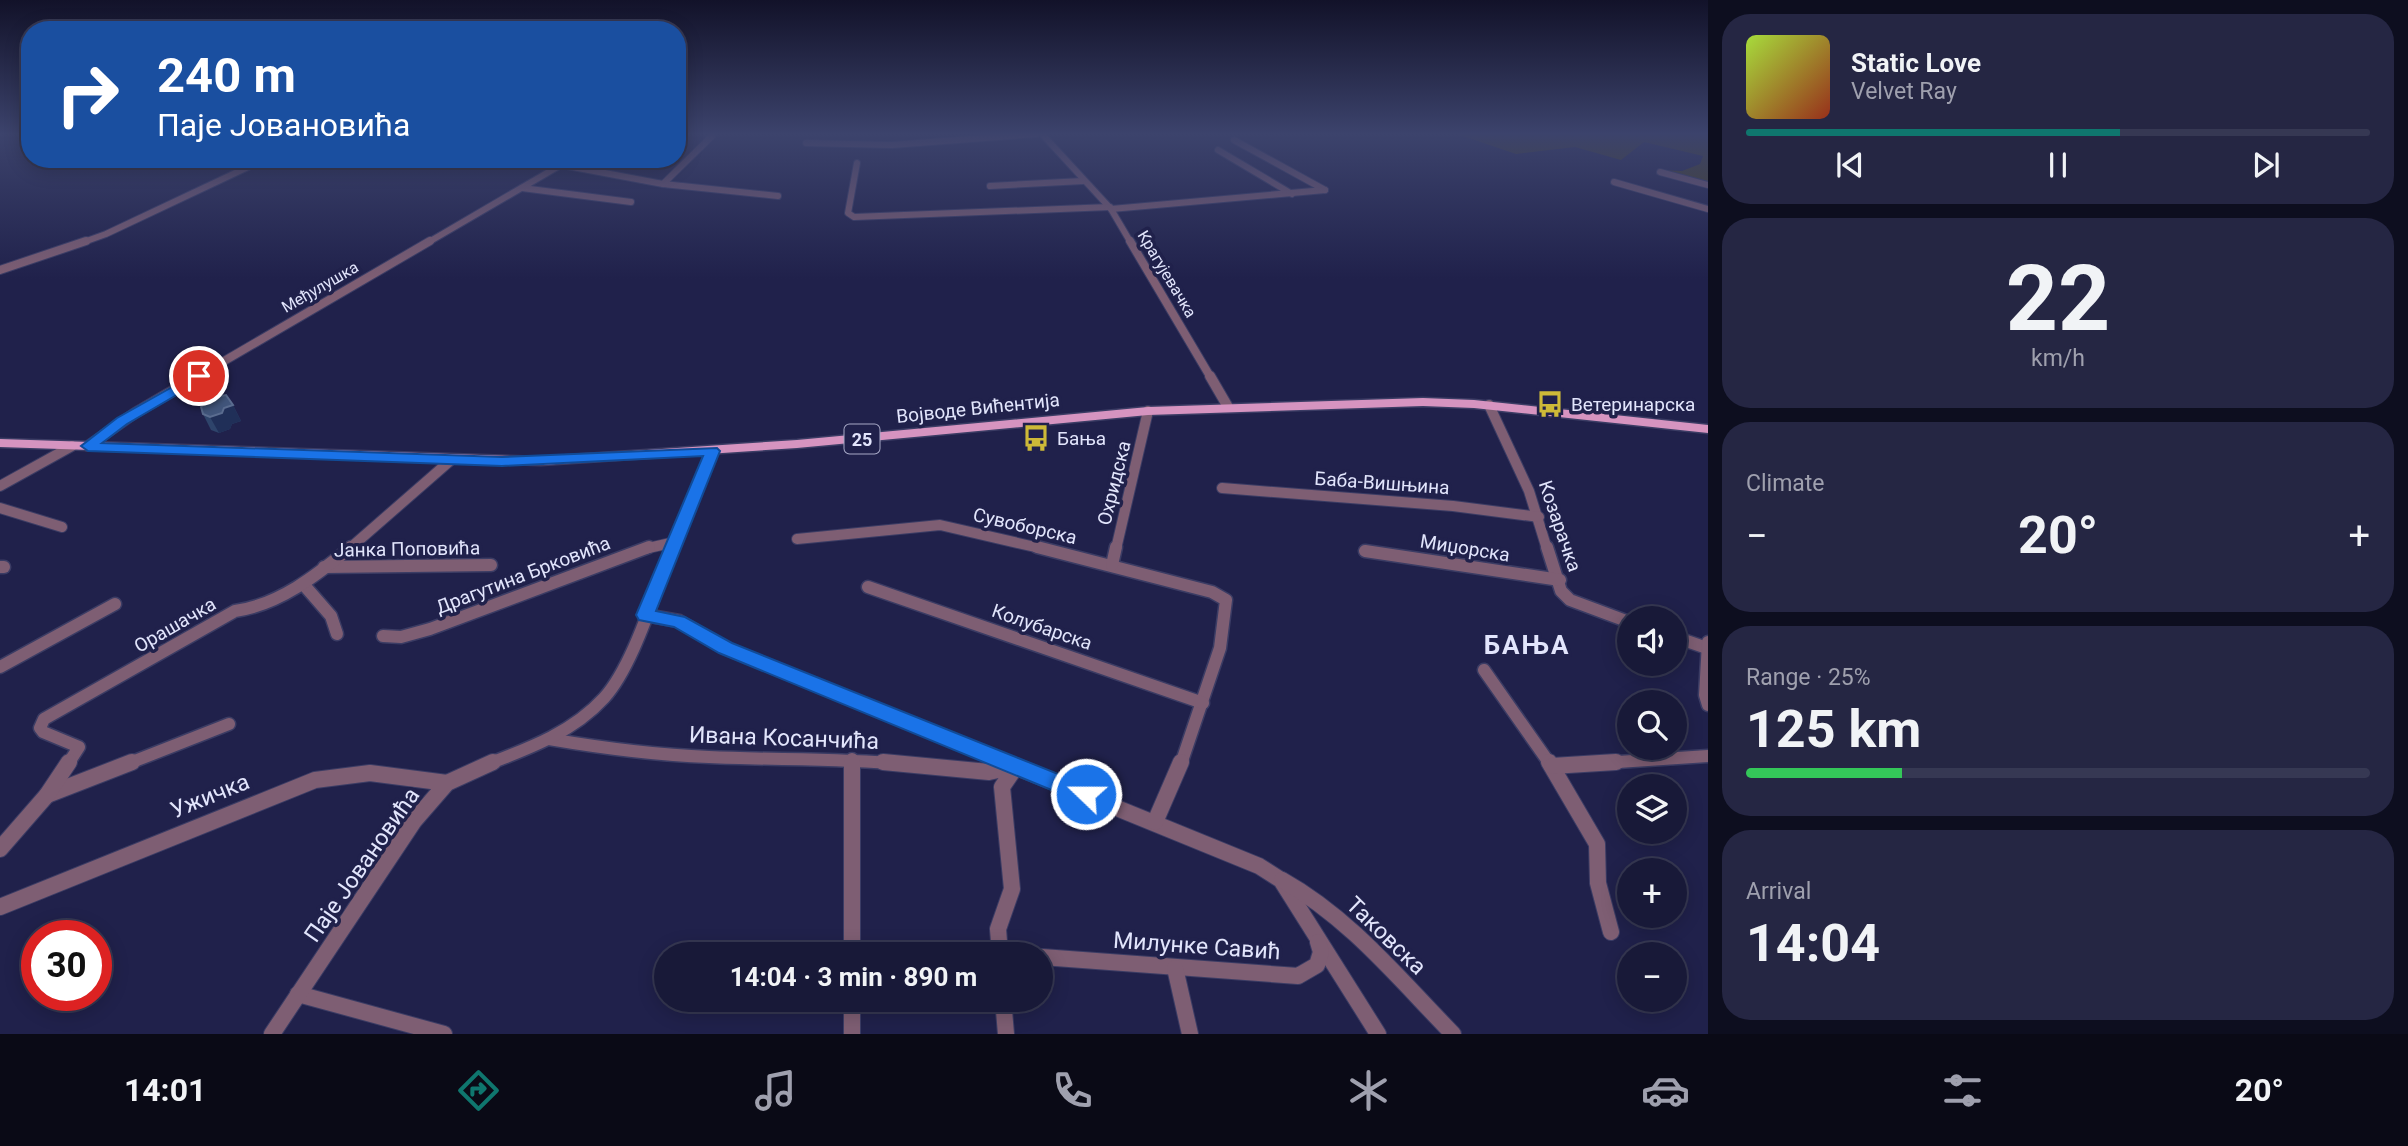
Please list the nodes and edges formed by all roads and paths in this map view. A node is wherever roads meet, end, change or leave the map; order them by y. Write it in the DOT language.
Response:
graph roads {
  1 [pos="216,182"];
  2 [pos="532,182"];
  3 [pos="654,182"];
  4 [pos="854,182"];
  5 [pos="1060,182"];
  6 [pos="1084,182"];
  7 [pos="1272,182"];
  8 [pos="1311,182"];
  9 [pos="1614,182"];
  10 [pos="663,184"];
  11 [pos="990,186"];
  12 [pos="522,188"];
  13 [pos="1292,194"];
  14 [pos="778,196"];
  15 [pos="631,202"];
  16 [pos="1110,208"];
  17 [pos="1708,209"];
  18 [pos="0,270"];
  19 [pos="1489,405"];
  20 [pos="1228,407"];
  21 [pos="1148,411"];
  22 [pos="1708,429"];
  23 [pos="0,443"];
  24 [pos="72,446"];
  25 [pos="88,446"];
  26 [pos="712,451"];
  27 [pos="451,460"];
  28 [pos="0,486"];
  29 [pos="1222,488"];
  30 [pos="0,508"];
  31 [pos="1539,517"];
  32 [pos="62,527"];
  33 [pos="797,539"];
  34 [pos="675,542"];
  35 [pos="1365,551"];
  36 [pos="491,565"];
  37 [pos="1112,565"];
  38 [pos="324,568"];
  39 [pos="1560,580"];
  40 [pos="304,584"];
  41 [pos="868,587"];
  42 [pos="114,604"];
  43 [pos="645,615"];
  44 [pos="1617,618"];
  45 [pos="337,634"];
  46 [pos="383,636"];
  47 [pos="1687,642"];
  48 [pos="1707,649"];
  49 [pos="0,667"];
  50 [pos="1484,670"];
  51 [pos="1203,703"];
  52 [pos="1708,705"];
  53 [pos="229,724"];
  54 [pos="549,739"];
  55 [pos="1708,756"];
  56 [pos="852,759"];
  57 [pos="1016,766"];
  58 [pos="1552,766"];
  59 [pos="447,783"];
  60 [pos="47,795"];
  61 [pos="1155,822"];
  62 [pos="0,849"];
  63 [pos="1281,880"];
  64 [pos="0,907"];
  65 [pos="1611,932"];
  66 [pos="1317,936"];
  67 [pos="852,942"];
  68 [pos="999,942"];
  69 [pos="1053,958"];
  70 [pos="1175,968"];
  71 [pos="298,993"];
  72 [pos="852,1012"];
  73 [pos="1004,1012"];
  74 [pos="272,1034"];
  75 [pos="444,1034"];
  76 [pos="852,1034"];
  77 [pos="1006,1034"];
  78 [pos="1190,1034"];
  79 [pos="1378,1034"];
  80 [pos="1453,1034"];
  1 -- 18 [label="street"];
  2 -- 12 [label="street, Међулушка"];
  3 -- 10 [label="street"];
  4 -- 16 [label="street"];
  5 -- 11 [label="street"];
  6 -- 16 [label="street, Крагујевачка"];
  7 -- 13 [label="street"];
  8 -- 13 [label="street"];
  9 -- 17 [label="street"];
  10 -- 14 [label="street"];
  12 -- 15 [label="street"];
  12 -- 25 [label="street, Међулушка"];
  13 -- 16 [label="street"];
  16 -- 20 [label="street, Крагујевачка"];
  19 -- 20 [label="main road, Војводе Вићентија / 25"];
  19 -- 22 [label="main road, Војводе Вићентија / 25"];
  19 -- 31 [label="street, Козарачка"];
  20 -- 21 [label="main road, Војводе Вићентија / 25"];
  21 -- 26 [label="main road, Војводе Вићентија / 25"];
  21 -- 37 [label="street, Охридска"];
  23 -- 24 [label="main road, Војводе Вићентија / 25"];
  24 -- 25 [label="main road, Војводе Вићентија / 25"];
  24 -- 28 [label="street"];
  25 -- 27 [label="main road, Војводе Вићентија / 25"];
  26 -- 27 [label="main road, Војводе Вићентија / 25"];
  26 -- 34 [label="street, Паје Јовановића"];
  27 -- 38 [label="street, Орашачка"];
  29 -- 31 [label="street, Баба-Вишњина"];
  30 -- 32 [label="street"];
  31 -- 39 [label="street, Козарачка"];
  33 -- 37 [label="street, Сувоборска"];
  34 -- 43 [label="street, Паје Јовановића"];
  34 -- 46 [label="street, Драгутина Брковића"];
  35 -- 39 [label="street, Миџорска"];
  36 -- 38 [label="street, Јанка Поповића"];
  37 -- 51 [label="street, Сувоборска"];
  38 -- 40 [label="street, Орашачка"];
  39 -- 44 [label="street, Козарачка"];
  40 -- 45 [label="street"];
  40 -- 60 [label="street, Орашачка"];
  41 -- 51 [label="street, Колубарска"];
  42 -- 49 [label="street"];
  43 -- 54 [label="street, Паје Јовановића"];
  43 -- 57 [label="street, Таковска"];
  47 -- 48 [label="street"];
  48 -- 52 [label="street"];
  50 -- 58 [label="street"];
  51 -- 61 [label="street"];
  53 -- 60 [label="street"];
  54 -- 56 [label="street, Ивана Косанчића"];
  54 -- 59 [label="street, Паје Јовановића"];
  55 -- 58 [label="street"];
  56 -- 57 [label="street, Ивана Косанчића"];
  56 -- 67 [label="street"];
  57 -- 61 [label="street, Таковска"];
  57 -- 68 [label="street"];
  58 -- 65 [label="street"];
  59 -- 64 [label="street, Ужичка"];
  59 -- 71 [label="street, Паје Јовановића"];
  60 -- 62 [label="street"];
  61 -- 63 [label="street, Таковска"];
  63 -- 66 [label="street"];
  63 -- 80 [label="street, Таковска"];
  66 -- 70 [label="street, Милунке Савић"];
  66 -- 79 [label="street"];
  69 -- 70 [label="street, Милунке Савић"];
  70 -- 78 [label="street"];
  71 -- 74 [label="street, Паје Јовановића"];
  71 -- 75 [label="street"];
  72 -- 76 [label="street"];
  73 -- 77 [label="street"];
}
